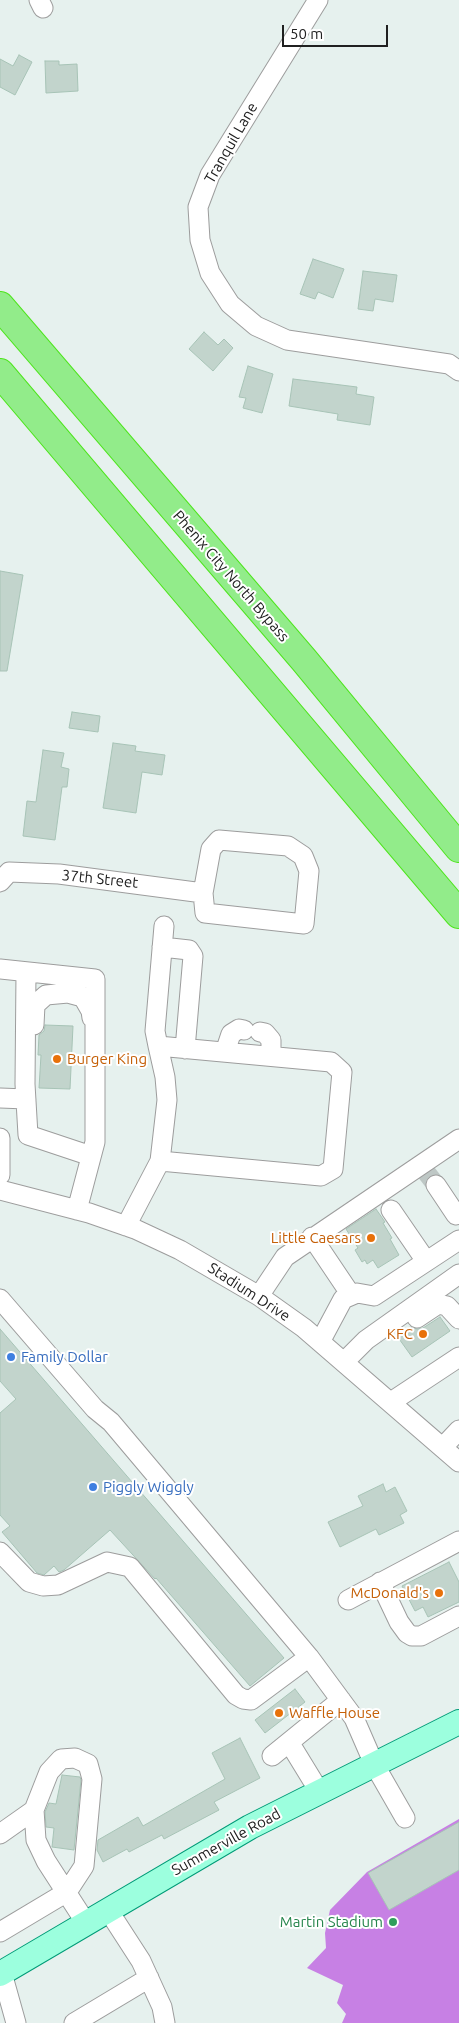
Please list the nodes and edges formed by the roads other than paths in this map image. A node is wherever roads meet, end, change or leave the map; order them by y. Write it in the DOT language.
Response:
graph roads {
  1 [pos="318,0"];
  2 [pos="0,306"];
  3 [pos="456,365"];
  4 [pos="0,373"];
  5 [pos="449,832"];
  6 [pos="459,848"];
  7 [pos="0,882"];
  8 [pos="203,893"];
  9 [pos="455,910"];
  10 [pos="164,926"];
  11 [pos="162,947"];
  12 [pos="0,969"];
  13 [pos="26,972"];
  14 [pos="95,1046"];
  15 [pos="158,1046"];
  16 [pos="185,1049"];
  17 [pos="226,1052"];
  18 [pos="271,1056"];
  19 [pos="26,1092"];
  20 [pos="0,1098"];
  21 [pos="0,1138"];
  22 [pos="459,1139"];
  23 [pos="91,1156"];
  24 [pos="160,1161"];
  25 [pos="0,1174"];
  26 [pos="428,1174"];
  27 [pos="0,1190"];
  28 [pos="386,1202"];
  29 [pos="77,1210"];
  30 [pos="459,1212"];
  31 [pos="126,1226"];
  32 [pos="312,1237"];
  33 [pos="459,1240"];
  34 [pos="426,1261"];
  35 [pos="452,1278"];
  36 [pos="351,1295"];
  37 [pos="259,1296"];
  38 [pos="0,1299"];
  39 [pos="459,1303"];
  40 [pos="459,1318"];
  41 [pos="382,1328"];
  42 [pos="320,1342"];
  43 [pos="459,1357"];
  44 [pos="344,1362"];
  45 [pos="391,1402"];
  46 [pos="459,1430"];
  47 [pos="443,1447"];
  48 [pos="459,1462"];
  49 [pos="458,1544"];
  50 [pos="0,1552"];
  51 [pos="380,1582"];
  52 [pos="348,1600"];
  53 [pos="459,1606"];
  54 [pos="459,1616"];
  55 [pos="406,1633"];
  56 [pos="309,1657"];
  57 [pos="341,1700"];
  58 [pos="459,1722"];
  59 [pos="289,1742"];
  60 [pos="272,1756"];
  61 [pos="374,1764"];
  62 [pos="319,1791"];
  63 [pos="34,1810"];
  64 [pos="405,1818"];
  65 [pos="0,1834"];
  66 [pos="68,1892"];
  67 [pos="108,1910"];
  68 [pos="86,1923"];
  69 [pos="0,1932"];
  70 [pos="1,1973"];
  71 [pos="149,1978"];
  72 [pos="16,2023"];
  73 [pos="74,2023"];
  74 [pos="165,2023"];
  1 -- 3 [label="street, Tranquil Lane"];
  2 -- 5 [label="highway, Phenix City North Bypass"];
  4 -- 9 [label="highway"];
  5 -- 6 [label="highway, Phenix City North Bypass"];
  7 -- 8 [label="street, 37th Street"];
  8 -- 8 [label="street"];
  10 -- 11 [label="street"];
  11 -- 15 [label="street"];
  11 -- 16 [label="street"];
  12 -- 13 [label="street"];
  13 -- 14 [label="street"];
  13 -- 19 [label="street"];
  14 -- 19 [label="street"];
  14 -- 23 [label="street"];
  15 -- 16 [label="street"];
  15 -- 24 [label="street"];
  16 -- 17 [label="street"];
  17 -- 18 [label="street"];
  17 -- 18 [label="street"];
  18 -- 24 [label="street"];
  19 -- 20 [label="street"];
  19 -- 23 [label="street"];
  21 -- 25 [label="street"];
  22 -- 26 [label="street"];
  23 -- 29 [label="street"];
  24 -- 31 [label="street"];
  26 -- 28 [label="street"];
  26 -- 30 [label="street"];
  27 -- 29 [label="street, Stadium Drive"];
  28 -- 32 [label="street"];
  28 -- 34 [label="street"];
  29 -- 31 [label="street, Stadium Drive"];
  31 -- 37 [label="street, Stadium Drive"];
  32 -- 36 [label="street"];
  32 -- 37 [label="street"];
  33 -- 34 [label="street"];
  34 -- 36 [label="street"];
  35 -- 39 [label="street"];
  35 -- 41 [label="street"];
  36 -- 42 [label="street"];
  37 -- 42 [label="street, Stadium Drive"];
  38 -- 56 [label="street"];
  40 -- 41 [label="street"];
  41 -- 44 [label="street"];
  42 -- 44 [label="street, Stadium Drive"];
  43 -- 45 [label="street"];
  44 -- 45 [label="street, Stadium Drive"];
  45 -- 47 [label="street, Stadium Drive"];
  46 -- 47 [label="street"];
  47 -- 48 [label="street, Stadium Drive"];
  49 -- 51 [label="street"];
  50 -- 56 [label="street"];
  51 -- 52 [label="street"];
  51 -- 55 [label="street"];
  53 -- 55 [label="street"];
  54 -- 55 [label="street"];
  56 -- 57 [label="street"];
  57 -- 59 [label="street"];
  57 -- 61 [label="street"];
  58 -- 61 [label="main road, Summerville Road"];
  59 -- 60 [label="street"];
  59 -- 62 [label="street"];
  61 -- 62 [label="main road, Summerville Road"];
  61 -- 64 [label="street"];
  62 -- 67 [label="main road, Summerville Road"];
  63 -- 65 [label="street"];
  63 -- 66 [label="street"];
  63 -- 66 [label="street"];
  66 -- 68 [label="street"];
  66 -- 69 [label="street"];
  67 -- 68 [label="main road, Summerville Road"];
  67 -- 71 [label="street"];
  68 -- 70 [label="main road, Summerville Road"];
  70 -- 72 [label="street"];
  71 -- 73 [label="street"];
  71 -- 74 [label="street"];
}
